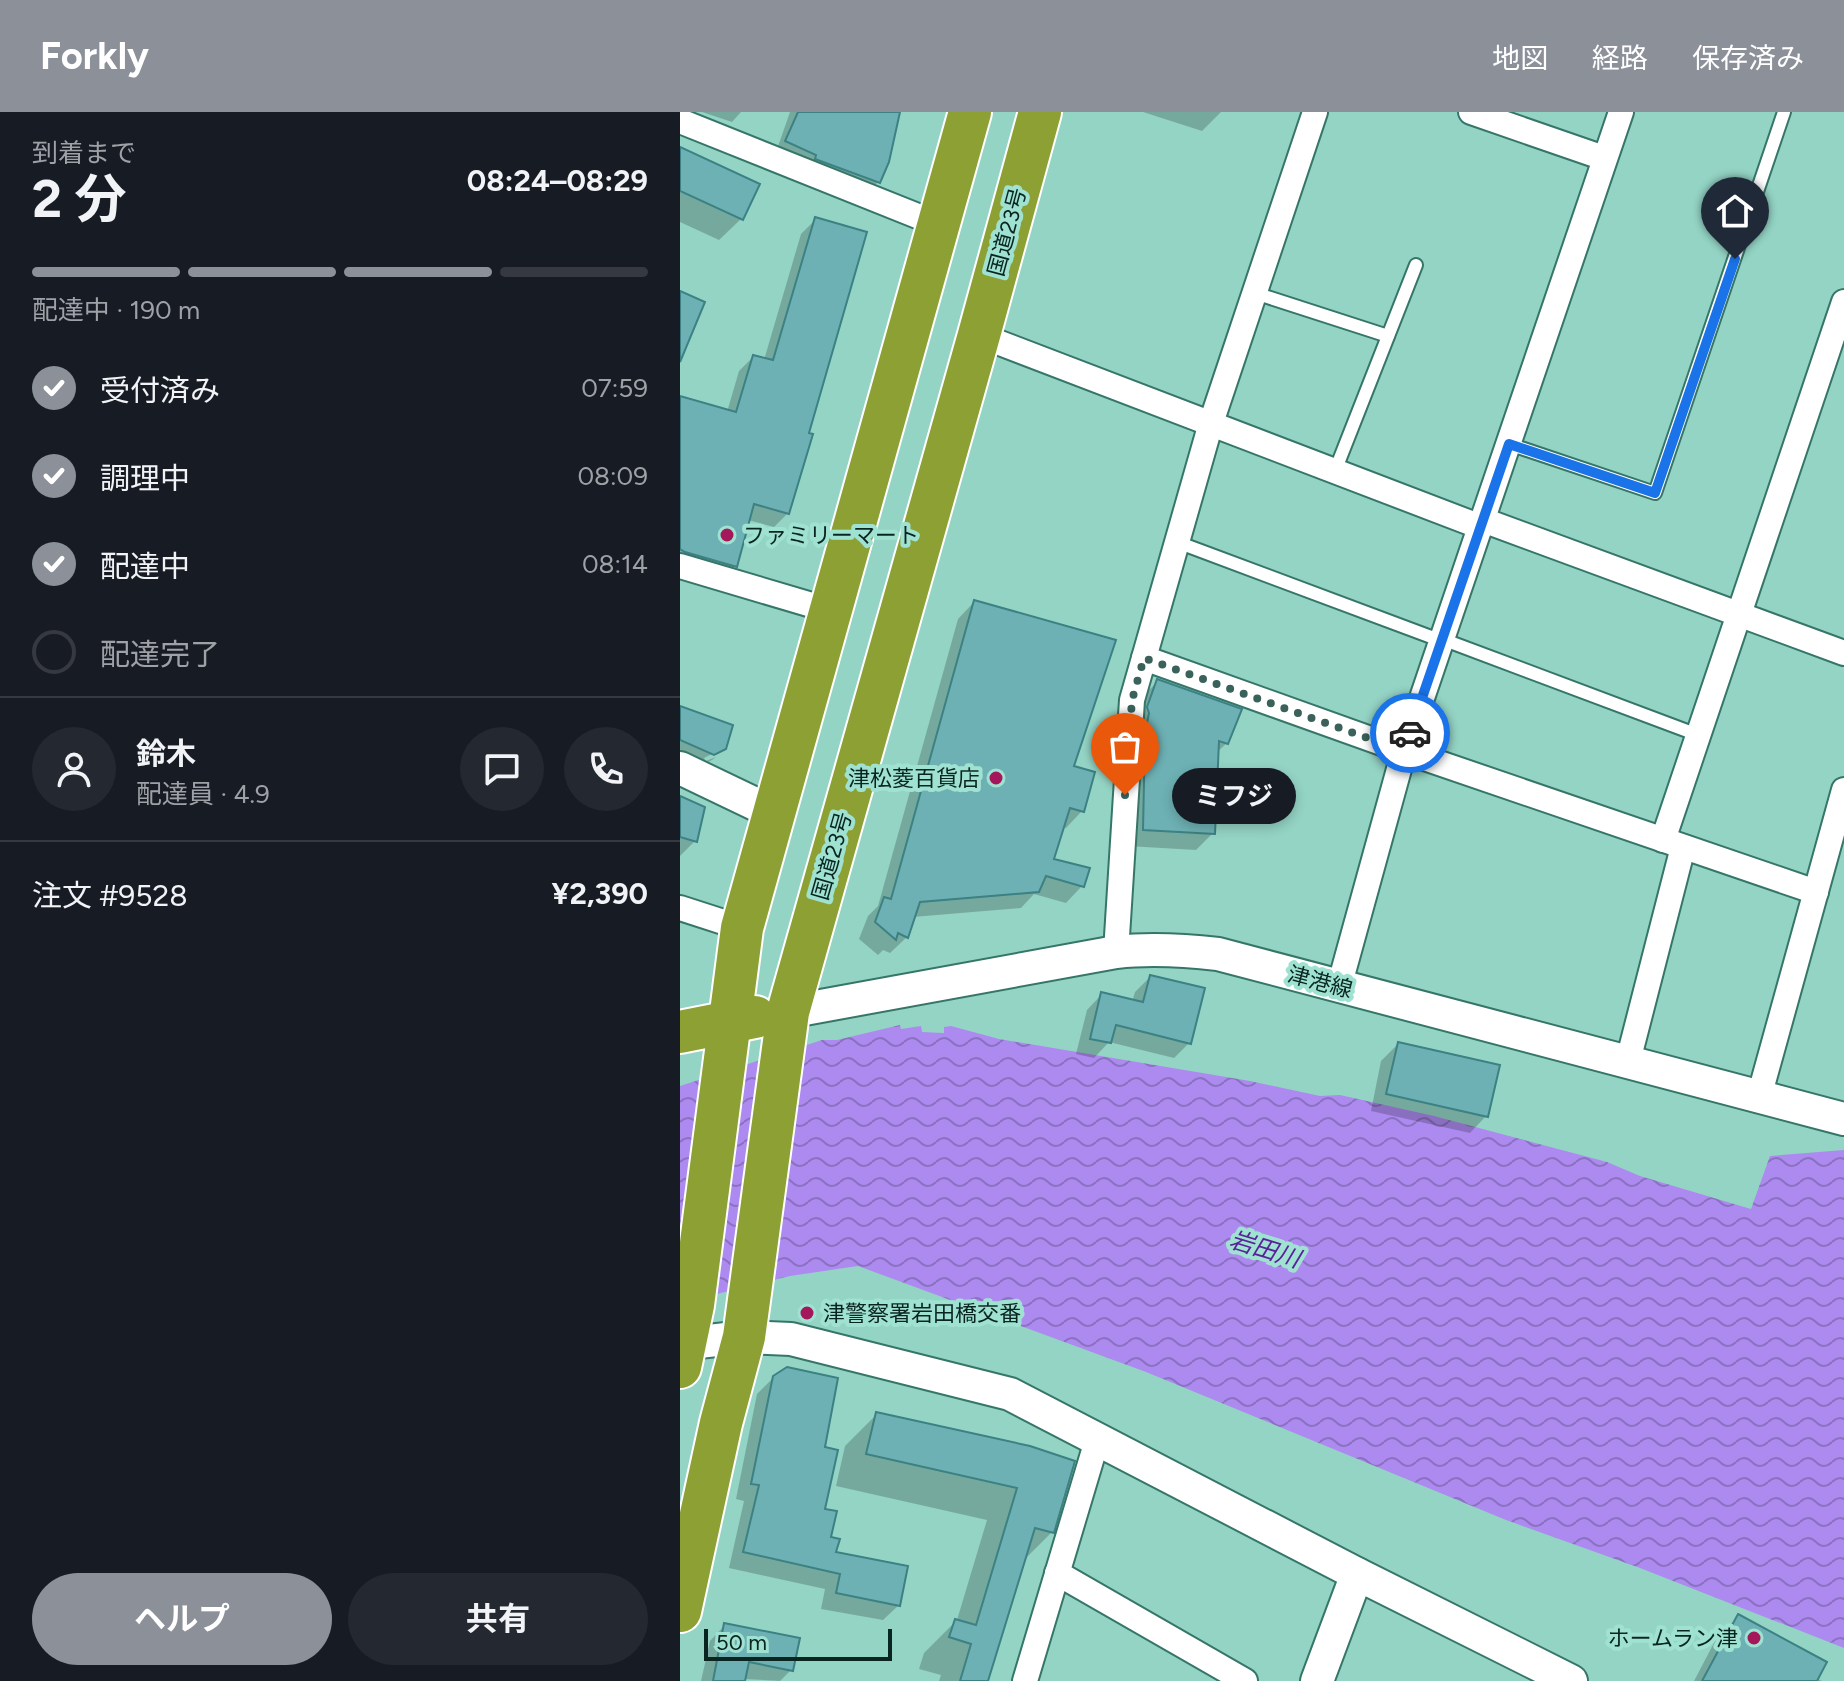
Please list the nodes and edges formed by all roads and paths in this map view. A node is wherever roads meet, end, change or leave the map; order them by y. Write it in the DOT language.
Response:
graph roads {
  1 [pos="970,112"];
  2 [pos="1040,112"];
  3 [pos="1315,112"];
  4 [pos="1471,112"];
  5 [pos="1621,112"];
  6 [pos="1784,112"];
  7 [pos="684,119"];
  8 [pos="1604,158"];
  9 [pos="940,225"];
  10 [pos="1416,265"];
  11 [pos="1255,293"];
  12 [pos="1844,302"];
  13 [pos="979,335"];
  14 [pos="1388,336"];
  15 [pos="1211,423"];
  16 [pos="1509,444"];
  17 [pos="1335,471"];
  18 [pos="1482,524"];
  19 [pos="1177,542"];
  20 [pos="680,566"];
  21 [pos="832,611"];
  22 [pos="1739,615"];
  23 [pos="1442,640"];
  24 [pos="1844,653"];
  25 [pos="1144,658"];
  26 [pos="1698,735"];
  27 [pos="1404,751"];
  28 [pos="680,768"];
  29 [pos="1844,790"];
  30 [pos="774,813"];
  31 [pos="1673,844"];
  32 [pos="1816,892"];
  33 [pos="680,908"];
  34 [pos="742,928"];
  35 [pos="1116,952"];
  36 [pos="1339,987"];
  37 [pos="786,1026"];
  38 [pos="730,1027"];
  39 [pos="680,1032"];
  40 [pos="1628,1061"];
  41 [pos="1759,1097"];
  42 [pos="1844,1119"];
  43 [pos="745,1323"];
  44 [pos="685,1340"];
  45 [pos="1098,1437"];
  46 [pos="1057,1573"];
  47 [pos="1357,1574"];
  48 [pos="680,1611"];
  49 [pos="1551,1676"];
  50 [pos="1025,1681"];
  51 [pos="1245,1681"];
  52 [pos="1317,1681"];
  1 -- 9 [label="highway"];
  2 -- 13 [label="highway, 国道23号"];
  3 -- 11 [label="street"];
  4 -- 8 [label="street"];
  5 -- 8 [label="street"];
  6 -- 16 [label="lane"];
  7 -- 9 [label="street"];
  8 -- 16 [label="street"];
  9 -- 21 [label="highway"];
  10 -- 14 [label="lane"];
  11 -- 14 [label="lane"];
  11 -- 15 [label="street"];
  12 -- 22 [label="street"];
  13 -- 15 [label="street"];
  13 -- 37 [label="highway, 国道23号"];
  14 -- 17 [label="lane"];
  15 -- 17 [label="street"];
  15 -- 19 [label="street"];
  16 -- 18 [label="street"];
  17 -- 18 [label="street"];
  18 -- 22 [label="street"];
  18 -- 23 [label="street"];
  19 -- 23 [label="lane"];
  19 -- 25 [label="street"];
  20 -- 21 [label="street"];
  21 -- 30 [label="highway"];
  22 -- 24 [label="street"];
  22 -- 26 [label="street"];
  23 -- 26 [label="lane"];
  23 -- 27 [label="street"];
  25 -- 27 [label="street"];
  25 -- 35 [label="street"];
  26 -- 31 [label="street"];
  27 -- 31 [label="street"];
  27 -- 36 [label="street"];
  28 -- 30 [label="street"];
  29 -- 32 [label="street"];
  30 -- 34 [label="highway"];
  31 -- 32 [label="street"];
  31 -- 40 [label="street"];
  32 -- 41 [label="street"];
  33 -- 34 [label="street"];
  34 -- 38 [label="highway"];
  35 -- 36 [label="street, 津港線"];
  35 -- 37 [label="street, 津港線"];
  36 -- 40 [label="street, 津港線"];
  37 -- 38 [label="highway"];
  37 -- 43 [label="highway, 国道23号"];
  38 -- 39 [label="highway"];
  38 -- 44 [label="highway"];
  40 -- 41 [label="street, 津港線"];
  41 -- 42 [label="street, 津港線"];
  43 -- 44 [label="street"];
  43 -- 45 [label="street"];
  43 -- 48 [label="highway, 国道23号"];
  45 -- 46 [label="street"];
  45 -- 47 [label="street"];
  46 -- 50 [label="street"];
  46 -- 51 [label="street"];
  47 -- 49 [label="street"];
  47 -- 52 [label="street"];
}
